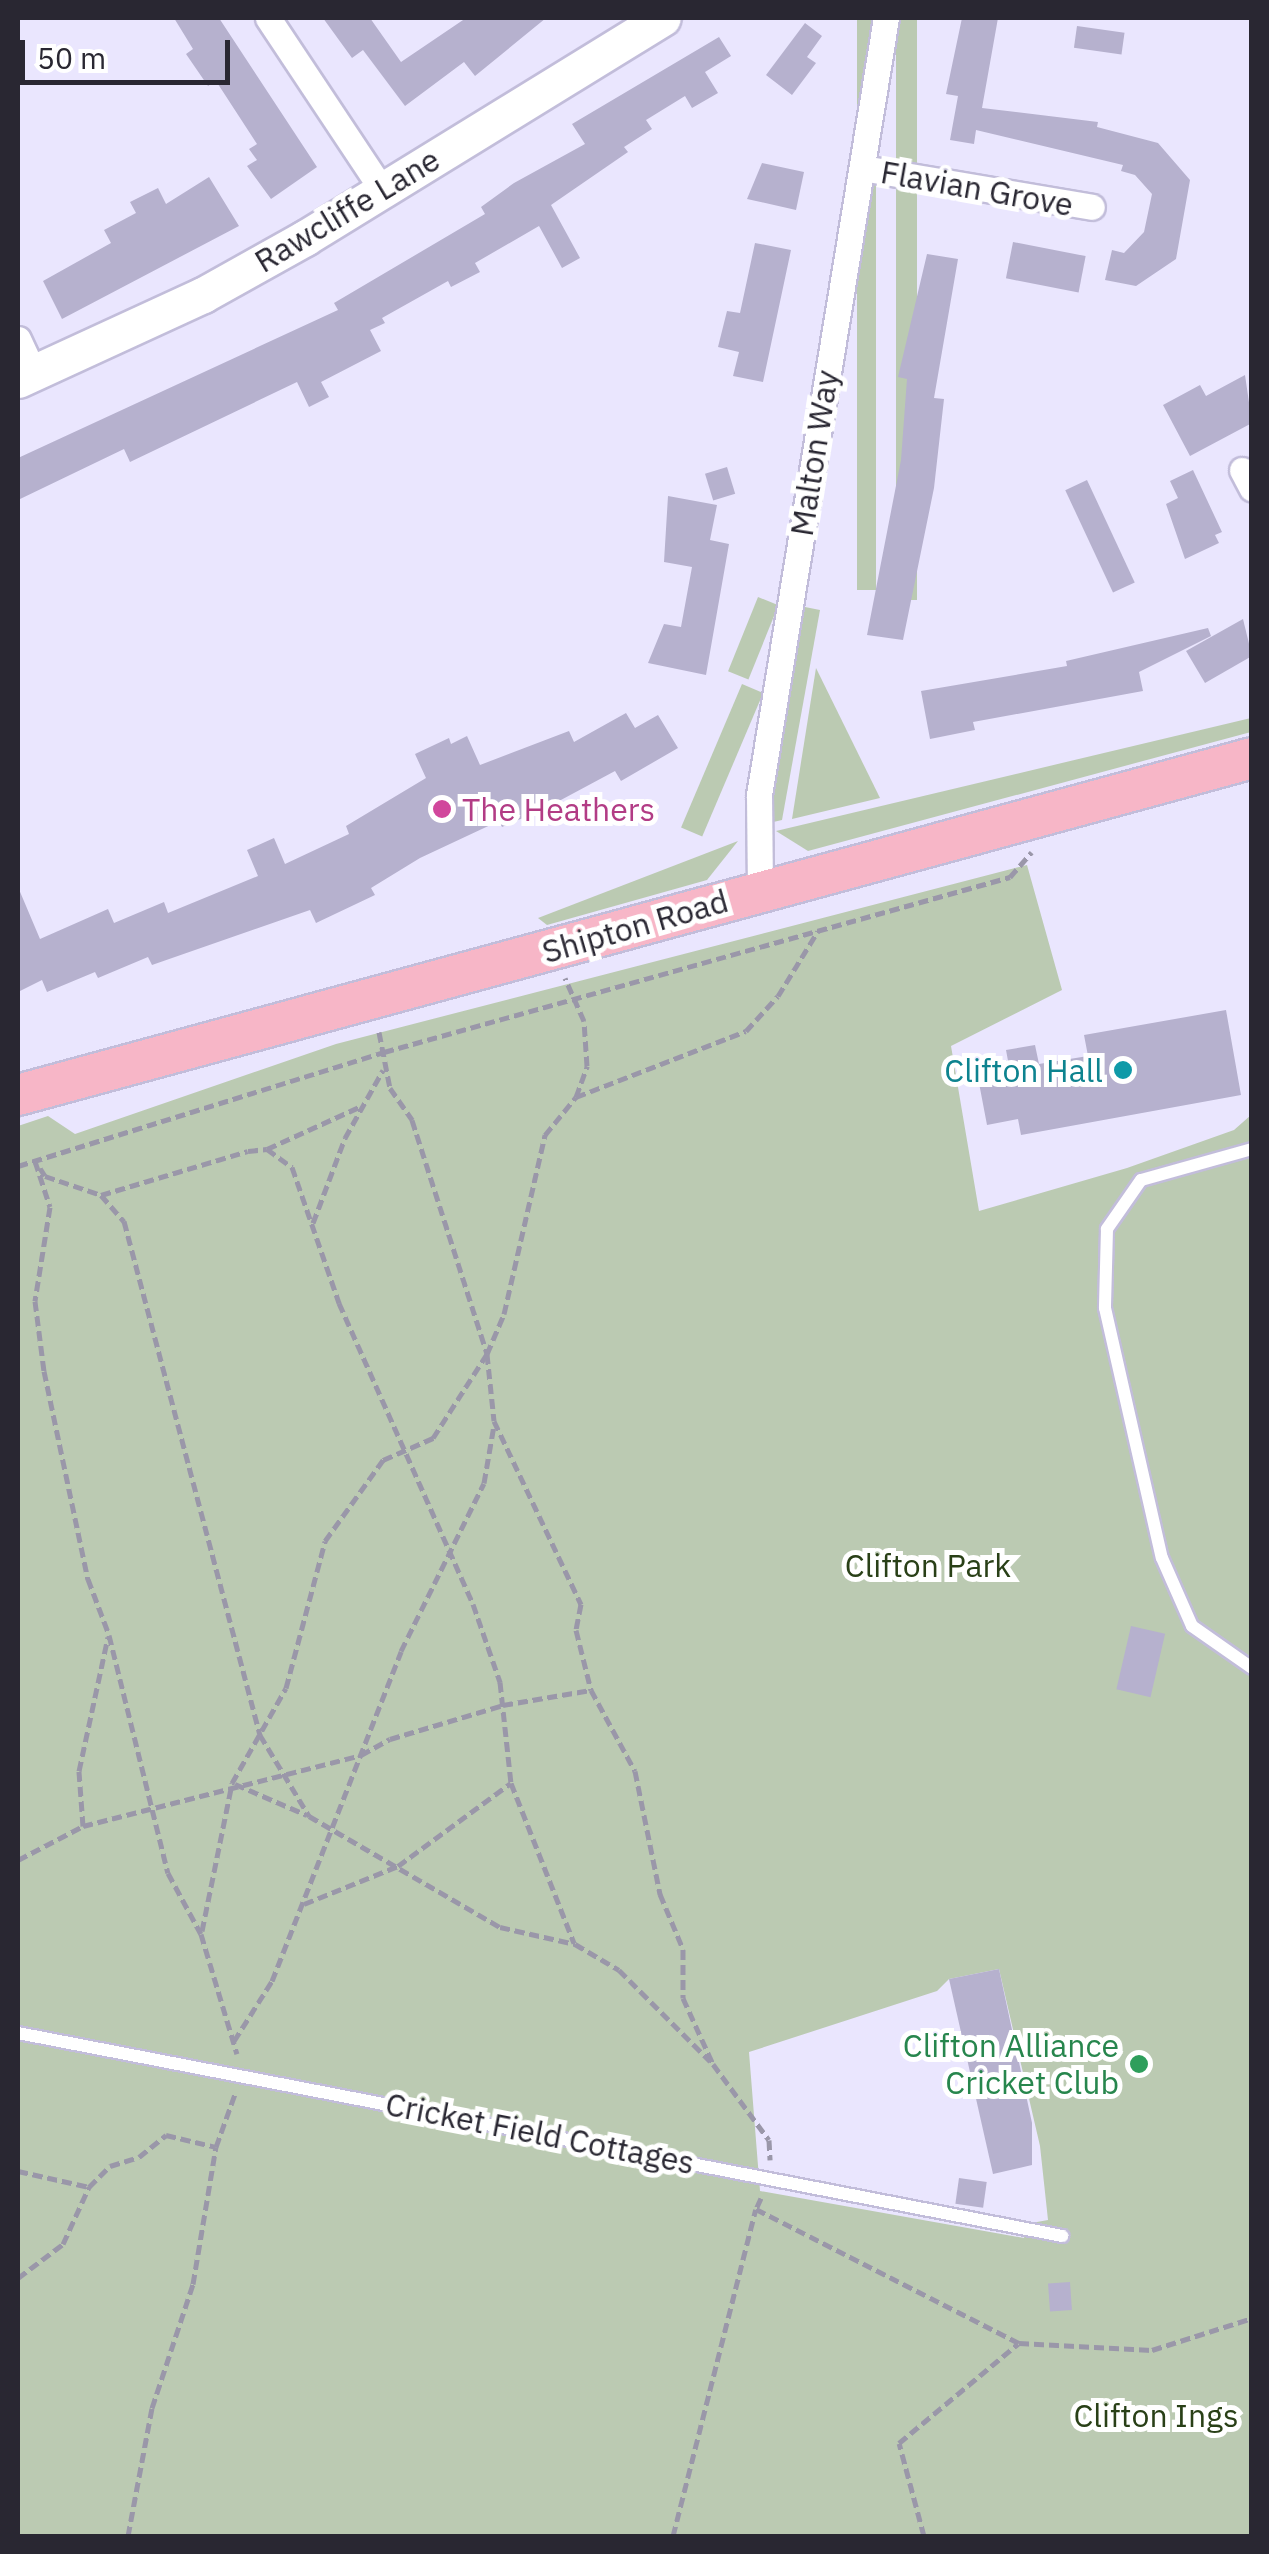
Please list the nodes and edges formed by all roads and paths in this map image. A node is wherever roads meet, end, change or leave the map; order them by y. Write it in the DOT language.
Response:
graph roads {
  1 [pos="268,18"];
  2 [pos="663,18"];
  3 [pos="886,18"];
  4 [pos="862,168"];
  5 [pos="383,191"];
  6 [pos="1092,208"];
  7 [pos="18,339"];
  8 [pos="26,377"];
  9 [pos="1252,758"];
  10 [pos="1057,811"];
  11 [pos="760,890"];
  12 [pos="818,930"];
  13 [pos="550,951"];
  14 [pos="576,998"];
  15 [pos="370,1000"];
  16 [pos="384,1052"];
  17 [pos="384,1068"];
  18 [pos="18,1094"];
  19 [pos="576,1097"];
  20 [pos="360,1107"];
  21 [pos="1252,1149"];
  22 [pos="266,1150"];
  23 [pos="35,1161"];
  24 [pos="18,1166"];
  25 [pos="102,1195"];
  26 [pos="312,1226"];
  27 [pos="488,1354"];
  28 [pos="494,1421"];
  29 [pos="404,1452"];
  30 [pos="449,1552"];
  31 [pos="109,1634"];
  32 [pos="1252,1668"];
  33 [pos="591,1690"];
  34 [pos="503,1705"];
  35 [pos="260,1736"];
  36 [pos="361,1755"];
  37 [pos="284,1778"];
  38 [pos="512,1783"];
  39 [pos="232,1784"];
  40 [pos="155,1807"];
  41 [pos="308,1816"];
  42 [pos="83,1826"];
  43 [pos="334,1832"];
  44 [pos="18,1860"];
  45 [pos="398,1866"];
  46 [pos="304,1904"];
  47 [pos="201,1934"];
  48 [pos="575,1944"];
  49 [pos="18,2033"];
  50 [pos="234,2041"];
  51 [pos="713,2064"];
  52 [pos="242,2076"];
  53 [pos="216,2147"];
  54 [pos="18,2171"];
  55 [pos="770,2179"];
  56 [pos="89,2187"];
  57 [pos="756,2209"];
  58 [pos="1062,2236"];
  59 [pos="18,2278"];
  60 [pos="1252,2318"];
  61 [pos="1020,2343"];
  62 [pos="128,2536"];
  63 [pos="673,2536"];
  64 [pos="924,2536"];
  1 -- 5 [label="street"];
  2 -- 5 [label="street, Rawcliffe Lane"];
  3 -- 4 [label="street, Malton Way"];
  4 -- 6 [label="street, Flavian Grove"];
  4 -- 11 [label="street, Malton Way"];
  5 -- 8 [label="street, Rawcliffe Lane"];
  7 -- 8 [label="street"];
  9 -- 10 [label="main road, Shipton Road"];
  10 -- 11 [label="main road, Shipton Road"];
  10 -- 12 [label="path"];
  11 -- 13 [label="main road, Shipton Road"];
  12 -- 14 [label="path"];
  12 -- 19 [label="path"];
  13 -- 14 [label="path"];
  13 -- 15 [label="main road, Shipton Road"];
  14 -- 16 [label="path"];
  14 -- 19 [label="path"];
  15 -- 16 [label="path"];
  15 -- 18 [label="main road, Shipton Road"];
  16 -- 17 [label="path"];
  16 -- 23 [label="path"];
  17 -- 20 [label="path"];
  17 -- 27 [label="path"];
  19 -- 27 [label="path"];
  20 -- 22 [label="path"];
  20 -- 26 [label="path"];
  21 -- 32 [label="lane"];
  22 -- 25 [label="path"];
  22 -- 26 [label="path"];
  23 -- 24 [label="path"];
  23 -- 25 [label="path"];
  23 -- 31 [label="path"];
  25 -- 35 [label="path"];
  26 -- 29 [label="path"];
  27 -- 28 [label="path"];
  27 -- 29 [label="path"];
  28 -- 30 [label="path"];
  28 -- 33 [label="path"];
  29 -- 30 [label="path"];
  29 -- 35 [label="path"];
  30 -- 34 [label="path"];
  30 -- 36 [label="path"];
  31 -- 40 [label="path"];
  31 -- 42 [label="path"];
  33 -- 34 [label="path"];
  33 -- 51 [label="path"];
  34 -- 36 [label="path"];
  34 -- 38 [label="path"];
  35 -- 37 [label="path"];
  35 -- 39 [label="path"];
  36 -- 37 [label="path"];
  36 -- 43 [label="path"];
  37 -- 39 [label="path"];
  37 -- 41 [label="path"];
  38 -- 45 [label="path"];
  38 -- 48 [label="path"];
  39 -- 40 [label="path"];
  39 -- 41 [label="path"];
  39 -- 47 [label="path"];
  40 -- 42 [label="path"];
  40 -- 47 [label="path"];
  41 -- 43 [label="path"];
  42 -- 44 [label="path"];
  43 -- 45 [label="path"];
  43 -- 46 [label="path"];
  45 -- 46 [label="path"];
  45 -- 48 [label="path"];
  46 -- 50 [label="path"];
  47 -- 50 [label="path"];
  48 -- 51 [label="path"];
  49 -- 52 [label="lane, Cricket Field Cottages"];
  50 -- 52 [label="path"];
  51 -- 55 [label="path"];
  52 -- 53 [label="path"];
  52 -- 55 [label="lane, Cricket Field Cottages"];
  53 -- 56 [label="path"];
  53 -- 62 [label="path"];
  54 -- 56 [label="path"];
  55 -- 57 [label="path"];
  55 -- 58 [label="lane, Cricket Field Cottages"];
  56 -- 59 [label="path"];
  57 -- 61 [label="path"];
  57 -- 63 [label="path"];
  60 -- 61 [label="path"];
  61 -- 64 [label="path"];
}
